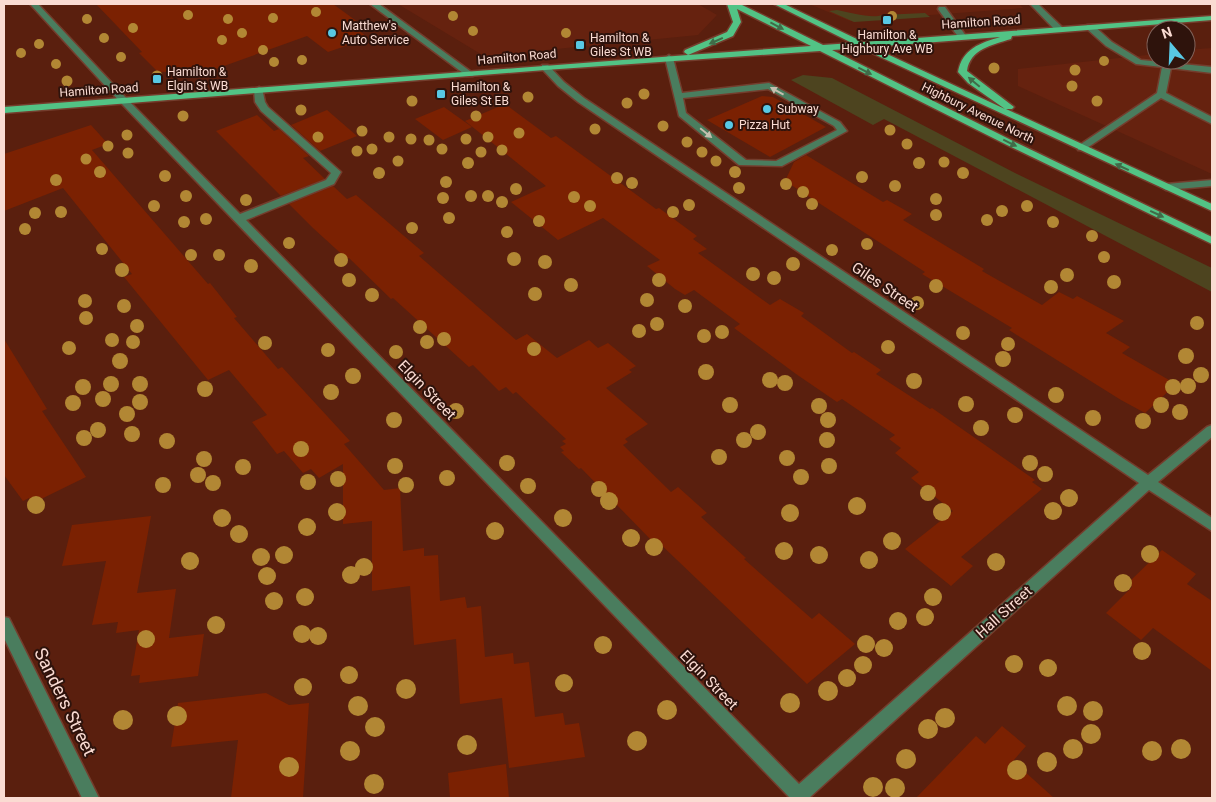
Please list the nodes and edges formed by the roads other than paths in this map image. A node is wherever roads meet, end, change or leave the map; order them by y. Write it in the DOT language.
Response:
graph roads {
  1 [pos="34,4"];
  2 [pos="374,4"];
  3 [pos="733,4"];
  4 [pos="778,4"];
  5 [pos="1034,4"];
  6 [pos="942,9"];
  7 [pos="1212,18"];
  8 [pos="1090,27"];
  9 [pos="1059,29"];
  10 [pos="1025,32"];
  11 [pos="962,36"];
  12 [pos="860,44"];
  13 [pos="822,48"];
  14 [pos="669,58"];
  15 [pos="1146,63"];
  16 [pos="545,67"];
  17 [pos="1196,68"];
  18 [pos="1166,70"];
  19 [pos="1212,70"];
  20 [pos="470,74"];
  21 [pos="260,90"];
  22 [pos="1161,94"];
  23 [pos="678,96"];
  24 [pos="124,101"];
  25 [pos="4,110"];
  26 [pos="1212,121"];
  27 [pos="1058,137"];
  28 [pos="1081,148"];
  29 [pos="1212,183"];
  30 [pos="1166,187"];
  31 [pos="1212,208"];
  32 [pos="238,219"];
  33 [pos="1212,241"];
  34 [pos="1212,430"];
  35 [pos="1148,483"];
  36 [pos="1212,525"];
  37 [pos="4,623"];
  38 [pos="800,797"];
  39 [pos="91,798"];
  1 -- 24 [label="street, Elgin Street"];
  2 -- 20 [label="street"];
  3 -- 13 [label="main road, Highbury Avenue North, one-way"];
  3 -- 14 [label="main road, one-way"];
  4 -- 12 [label="main road, Highbury Avenue North"];
  5 -- 9 [label="street"];
  6 -- 11 [label="street"];
  7 -- 8 [label="main road, Hamilton Road"];
  8 -- 9 [label="main road, Hamilton Road"];
  8 -- 15 [label="street"];
  9 -- 10 [label="main road, Hamilton Road"];
  10 -- 11 [label="main road, Hamilton Road"];
  27 -- 10 [label="main road, one-way"];
  11 -- 12 [label="main road, Hamilton Road"];
  12 -- 13 [label="main road, Hamilton Road"];
  12 -- 27 [label="main road, Highbury Avenue North"];
  13 -- 14 [label="main road, Hamilton Road"];
  13 -- 33 [label="main road, Highbury Avenue North, one-way"];
  14 -- 16 [label="main road, Hamilton Road"];
  14 -- 23 [label="street"];
  16 -- 20 [label="main road, Hamilton Road"];
  16 -- 35 [label="street, Giles Street"];
  17 -- 19 [label="street"];
  18 -- 22 [label="street"];
  20 -- 21 [label="main road, Hamilton Road"];
  21 -- 24 [label="main road, Hamilton Road"];
  21 -- 32 [label="street"];
  22 -- 26 [label="street"];
  22 -- 28 [label="street"];
  23 -- 23 [label="street, one-way"];
  24 -- 25 [label="main road, Hamilton Road"];
  24 -- 32 [label="street, Elgin Street"];
  27 -- 28 [label="main road, Highbury Avenue North"];
  30 -- 28 [label="main road, Highbury Avenue North, one-way"];
  29 -- 30 [label="street"];
  30 -- 31 [label="main road, Highbury Avenue North"];
  32 -- 38 [label="street, Elgin Street"];
  34 -- 35 [label="street, Hall Street"];
  35 -- 36 [label="street, Giles Street"];
  35 -- 38 [label="street, Hall Street"];
  37 -- 39 [label="street, Sanders Street"];
}
